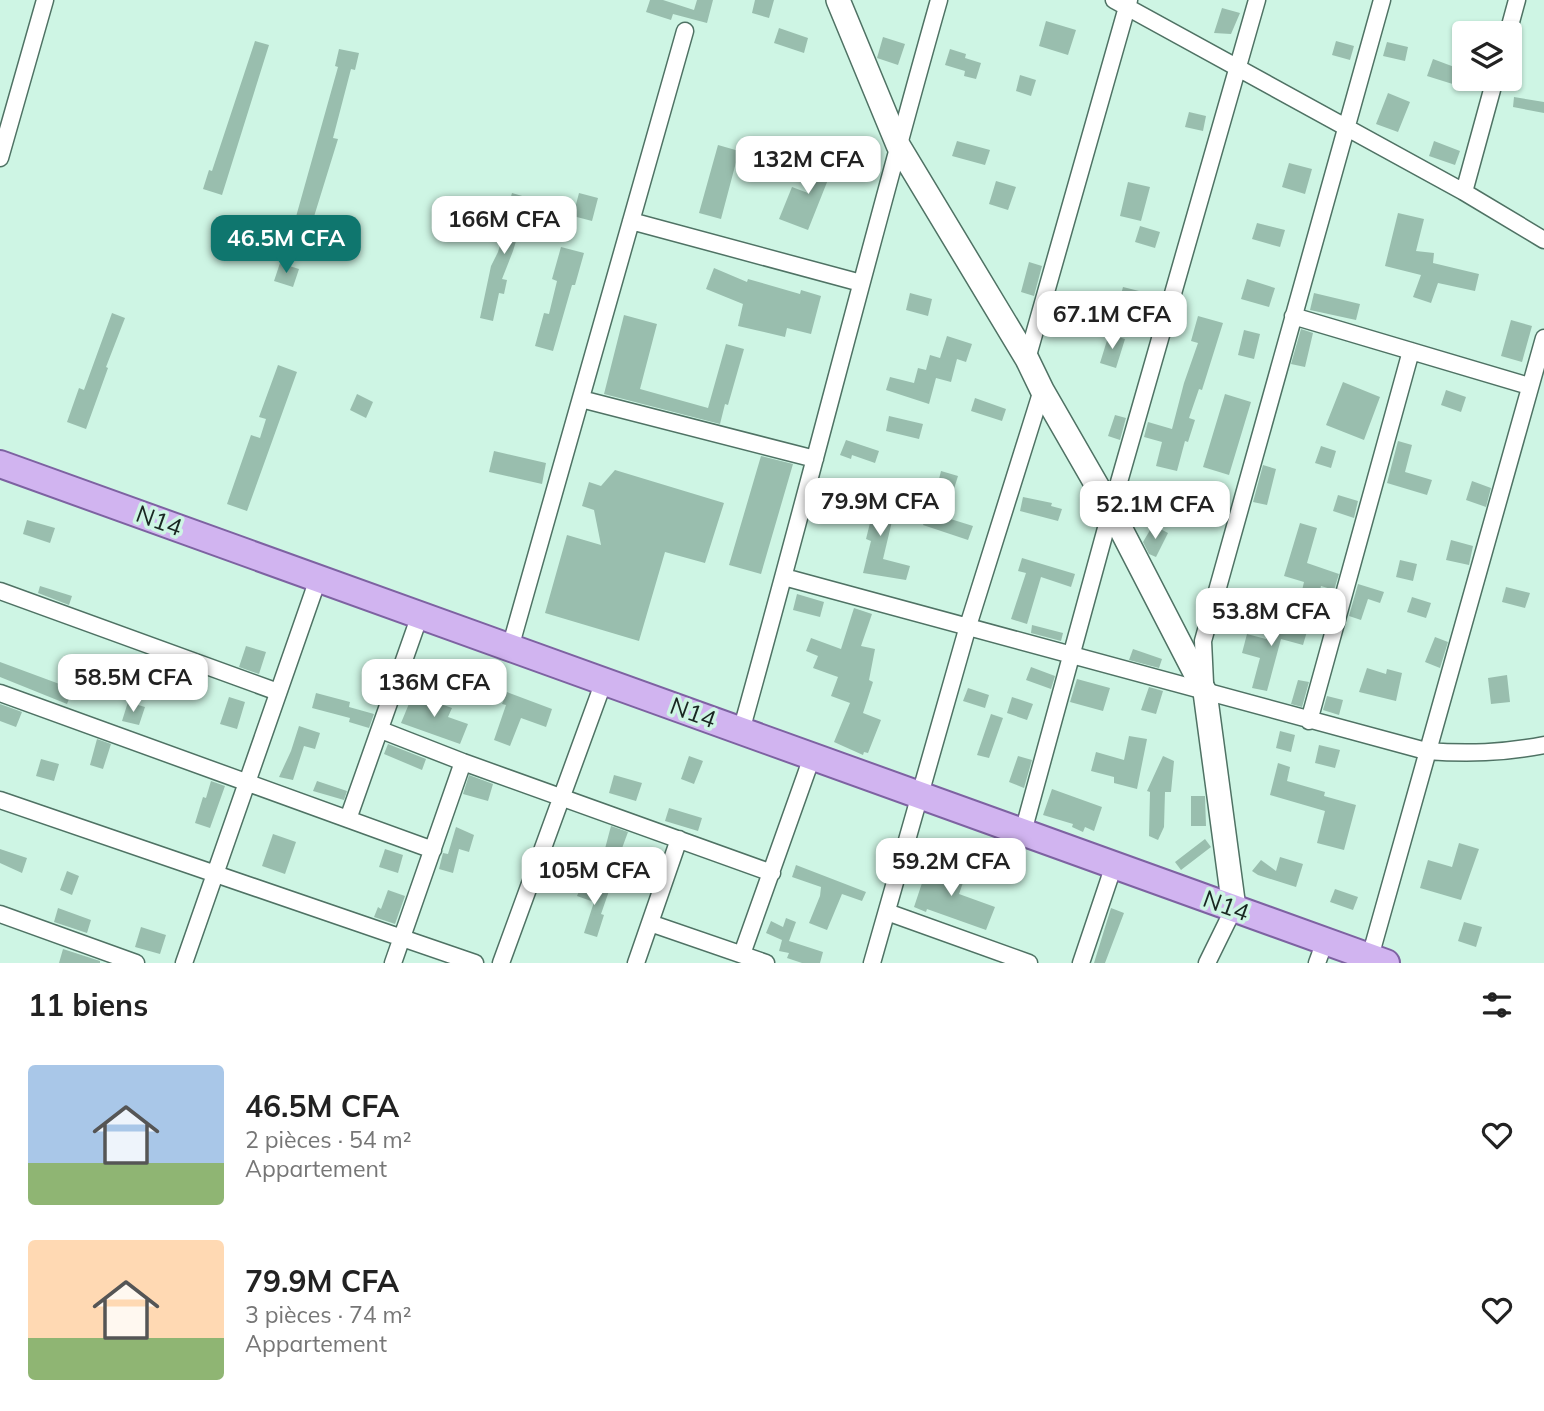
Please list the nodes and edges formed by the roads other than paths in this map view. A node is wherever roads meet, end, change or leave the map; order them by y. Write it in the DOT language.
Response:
graph roads {
  1 [pos="45,0"];
  2 [pos="838,0"];
  3 [pos="939,0"];
  4 [pos="1257,0"];
  5 [pos="1382,0"];
  6 [pos="1517,0"];
  7 [pos="1123,2"];
  8 [pos="1511,21"];
  9 [pos="685,31"];
  10 [pos="1238,67"];
  11 [pos="1493,91"];
  12 [pos="1346,127"];
  13 [pos="898,145"];
  14 [pos="0,158"];
  15 [pos="1464,192"];
  16 [pos="631,221"];
  17 [pos="1544,240"];
  18 [pos="862,283"];
  19 [pos="1293,316"];
  20 [pos="1544,338"];
  21 [pos="1411,351"];
  22 [pos="1027,359"];
  23 [pos="1529,386"];
  24 [pos="1042,390"];
  25 [pos="581,399"];
  26 [pos="815,459"];
  27 [pos="0,464"];
  28 [pos="1111,510"];
  29 [pos="784,577"];
  30 [pos="318,579"];
  31 [pos="0,591"];
  32 [pos="420,615"];
  33 [pos="968,626"];
  34 [pos="510,648"];
  35 [pos="1071,655"];
  36 [pos="604,681"];
  37 [pos="278,692"];
  38 [pos="1205,692"];
  39 [pos="0,694"];
  40 [pos="1309,721"];
  41 [pos="381,730"];
  42 [pos="741,731"];
  43 [pos="1544,745"];
  44 [pos="1426,751"];
  45 [pos="812,757"];
  46 [pos="463,762"];
  47 [pos="247,783"];
  48 [pos="920,795"];
  49 [pos="561,797"];
  50 [pos="0,800"];
  51 [pos="348,819"];
  52 [pos="1023,832"];
  53 [pos="679,839"];
  54 [pos="433,850"];
  55 [pos="1114,865"];
  56 [pos="772,873"];
  57 [pos="215,875"];
  58 [pos="1234,908"];
  59 [pos="887,912"];
  60 [pos="0,914"];
  61 [pos="650,923"];
  62 [pos="402,938"];
  63 [pos="1321,952"];
  64 [pos="742,954"];
  65 [pos="989,956"];
  66 [pos="1378,960"];
  67 [pos="136,963"];
  68 [pos="184,963"];
  69 [pos="393,963"];
  70 [pos="475,963"];
  71 [pos="501,963"];
  72 [pos="636,963"];
  73 [pos="766,963"];
  74 [pos="872,963"];
  75 [pos="1029,963"];
  76 [pos="1081,963"];
  77 [pos="1207,963"];
  1 -- 14 [label="street"];
  2 -- 13 [label="street"];
  3 -- 13 [label="street"];
  4 -- 10 [label="street"];
  5 -- 12 [label="street"];
  6 -- 8 [label="street"];
  7 -- 10 [label="street"];
  7 -- 22 [label="street"];
  9 -- 16 [label="street"];
  10 -- 12 [label="street"];
  10 -- 28 [label="street"];
  11 -- 15 [label="street"];
  12 -- 15 [label="street"];
  12 -- 19 [label="street"];
  13 -- 18 [label="street"];
  13 -- 22 [label="street"];
  15 -- 17 [label="street"];
  16 -- 18 [label="street"];
  16 -- 25 [label="street"];
  18 -- 26 [label="street"];
  19 -- 21 [label="street"];
  19 -- 38 [label="street"];
  20 -- 23 [label="street"];
  21 -- 23 [label="street"];
  21 -- 40 [label="street"];
  22 -- 24 [label="street"];
  23 -- 44 [label="street"];
  24 -- 28 [label="street"];
  24 -- 33 [label="street"];
  25 -- 26 [label="street"];
  25 -- 34 [label="street"];
  26 -- 29 [label="street"];
  27 -- 30 [label="main road, N14"];
  28 -- 35 [label="street"];
  28 -- 38 [label="street"];
  29 -- 33 [label="street"];
  29 -- 42 [label="street"];
  30 -- 32 [label="main road, N14"];
  30 -- 37 [label="street"];
  31 -- 37 [label="street"];
  32 -- 34 [label="main road, N14"];
  32 -- 41 [label="street"];
  33 -- 35 [label="street"];
  33 -- 48 [label="street"];
  34 -- 36 [label="main road, N14"];
  35 -- 38 [label="street"];
  35 -- 52 [label="street"];
  36 -- 42 [label="main road, N14"];
  36 -- 49 [label="street"];
  37 -- 47 [label="street"];
  38 -- 40 [label="street"];
  38 -- 58 [label="street"];
  39 -- 47 [label="street"];
  40 -- 44 [label="street"];
  41 -- 46 [label="street"];
  41 -- 51 [label="street"];
  42 -- 45 [label="main road, N14"];
  43 -- 44 [label="street"];
  44 -- 66 [label="street"];
  45 -- 48 [label="main road, N14"];
  45 -- 56 [label="street"];
  46 -- 49 [label="street"];
  46 -- 54 [label="street"];
  47 -- 51 [label="street"];
  47 -- 57 [label="street"];
  48 -- 52 [label="main road, N14"];
  48 -- 59 [label="street"];
  49 -- 53 [label="street"];
  49 -- 71 [label="street"];
  50 -- 57 [label="street"];
  51 -- 54 [label="street"];
  52 -- 55 [label="main road, N14"];
  53 -- 56 [label="street"];
  53 -- 61 [label="street"];
  54 -- 62 [label="street"];
  55 -- 58 [label="main road, N14"];
  55 -- 76 [label="street"];
  56 -- 64 [label="street"];
  57 -- 62 [label="street"];
  57 -- 68 [label="street"];
  58 -- 63 [label="main road, N14"];
  58 -- 77 [label="street"];
  59 -- 65 [label="street"];
  59 -- 74 [label="street"];
  60 -- 67 [label="street"];
  61 -- 64 [label="street"];
  61 -- 72 [label="street"];
  62 -- 69 [label="street"];
  62 -- 70 [label="street"];
  63 -- 66 [label="main road, N14"];
  64 -- 73 [label="street"];
  65 -- 75 [label="street"];
}
